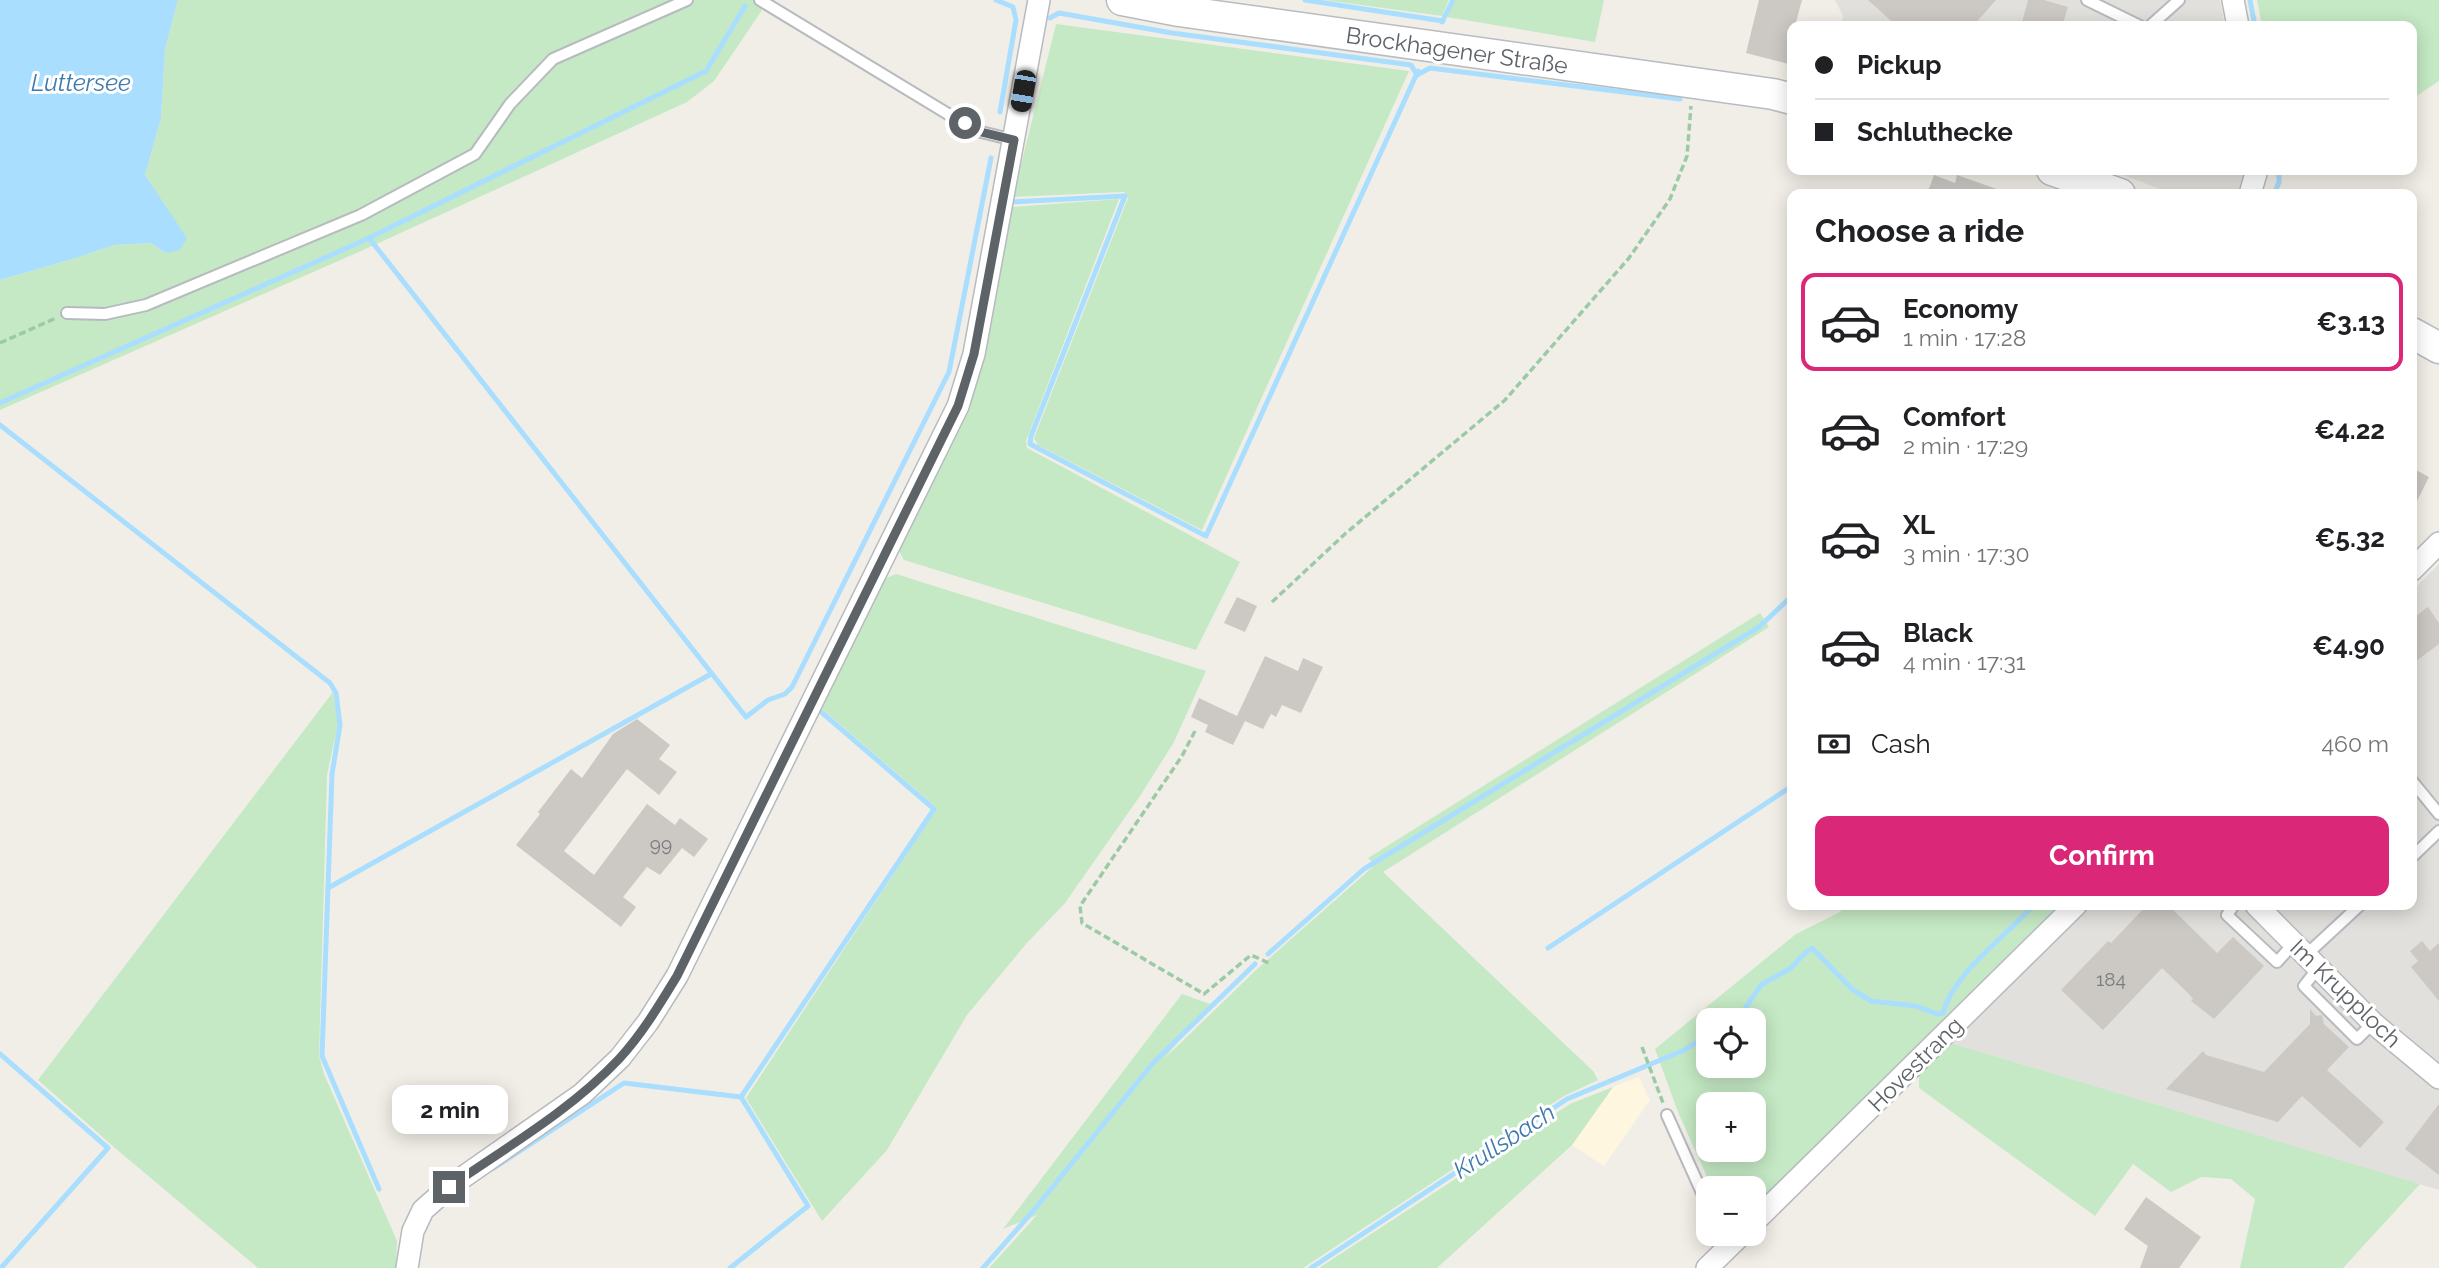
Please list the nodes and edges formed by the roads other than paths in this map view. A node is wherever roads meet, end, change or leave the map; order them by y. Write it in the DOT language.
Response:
graph roads {
  1 [pos="687,0"];
  2 [pos="760,0"];
  3 [pos="1039,0"];
  4 [pos="1122,0"];
  5 [pos="2087,0"];
  6 [pos="2179,0"];
  7 [pos="2233,0"];
  8 [pos="2130,21"];
  9 [pos="2156,21"];
  10 [pos="2237,21"];
  11 [pos="1787,98"];
  12 [pos="1014,140"];
  13 [pos="2067,175"];
  14 [pos="2106,189"];
  15 [pos="67,313"];
  16 [pos="2417,336"];
  17 [pos="2439,348"];
  18 [pos="2439,542"];
  19 [pos="2417,565"];
  20 [pos="2417,787"];
  21 [pos="2439,814"];
  22 [pos="2439,831"];
  23 [pos="2417,852"];
  24 [pos="2071,910"];
  25 [pos="2230,910"];
  26 [pos="2261,910"];
  27 [pos="2355,910"];
  28 [pos="2306,955"];
  29 [pos="2439,1078"];
  30 [pos="1667,1115"];
  31 [pos="1696,1179"];
  32 [pos="1766,1210"];
  33 [pos="1724,1246"];
  34 [pos="407,1268"];
  35 [pos="1707,1268"];
  1 -- 15 [label="lane"];
  2 -- 12 [label="lane"];
  3 -- 12 [label="street"];
  4 -- 11 [label="main road, Brockhagener Straße"];
  5 -- 8 [label="lane"];
  6 -- 9 [label="lane"];
  7 -- 10 [label="street"];
  12 -- 34 [label="street"];
  13 -- 14 [label="main road"];
  16 -- 17 [label="main road"];
  18 -- 19 [label="street"];
  20 -- 21 [label="lane"];
  22 -- 23 [label="lane"];
  24 -- 32 [label="street, Hovestrang"];
  25 -- 28 [label="lane"];
  26 -- 28 [label="street, Im Krupploch"];
  27 -- 28 [label="lane"];
  28 -- 29 [label="street, Im Krupploch"];
  30 -- 31 [label="lane"];
  33 -- 35 [label="street"];
}
